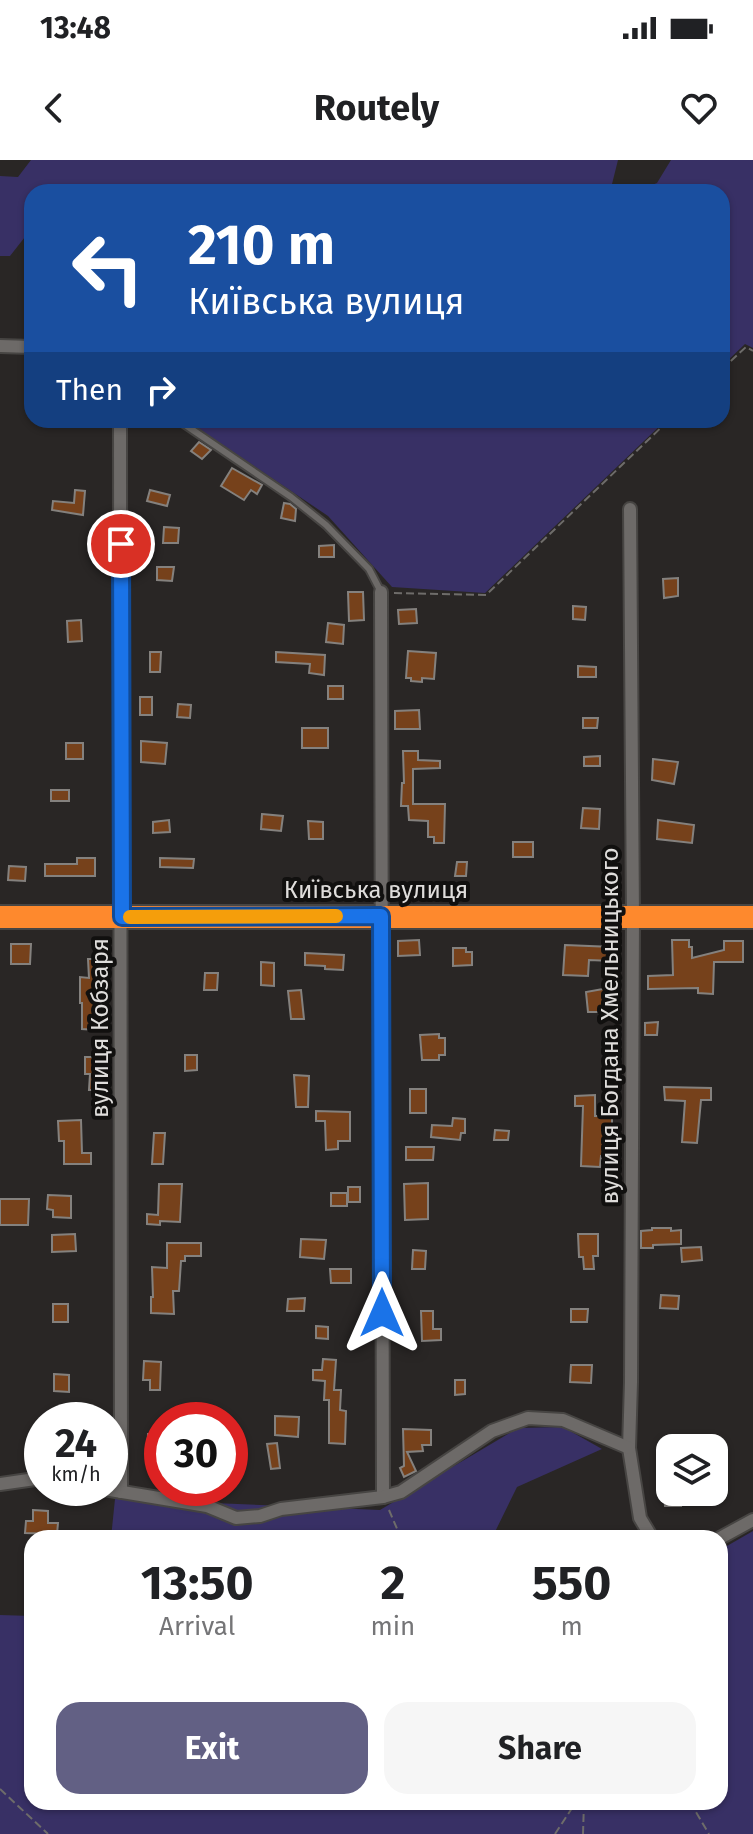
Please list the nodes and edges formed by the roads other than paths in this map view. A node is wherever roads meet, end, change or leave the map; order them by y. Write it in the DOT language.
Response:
graph roads {
  1 [pos="0,346"];
  2 [pos="24,347"];
  3 [pos="120,428"];
  4 [pos="190,428"];
  5 [pos="630,509"];
  6 [pos="381,592"];
  7 [pos="381,916"];
  8 [pos="0,917"];
  9 [pos="122,917"];
  10 [pos="633,917"];
  11 [pos="753,917"];
  12 [pos="121,1402"];
  13 [pos="629,1448"];
  14 [pos="24,1481"];
  15 [pos="0,1484"];
  16 [pos="128,1493"];
  17 [pos="383,1497"];
  18 [pos="753,1520"];
  19 [pos="647,1530"];
  20 [pos="728,1534"];
  1 -- 2 [label="street"];
  3 -- 9 [label="street, вулиця Кобзаря"];
  4 -- 6 [label="lane"];
  5 -- 10 [label="street, вулиця Богдана Хмельницького"];
  6 -- 7 [label="street"];
  7 -- 9 [label="highway, Київська вулиця"];
  7 -- 10 [label="highway, Київська вулиця"];
  7 -- 17 [label="street"];
  8 -- 9 [label="highway, Київська вулиця"];
  9 -- 12 [label="street, вулиця Кобзаря"];
  10 -- 11 [label="highway, Київська вулиця"];
  10 -- 13 [label="street, вулиця Богдана Хмельницького"];
  13 -- 17 [label="street"];
  13 -- 19 [label="street, вулиця Богдана Хмельницького"];
  14 -- 15 [label="street"];
  16 -- 17 [label="street"];
  18 -- 20 [label="street"];
}
